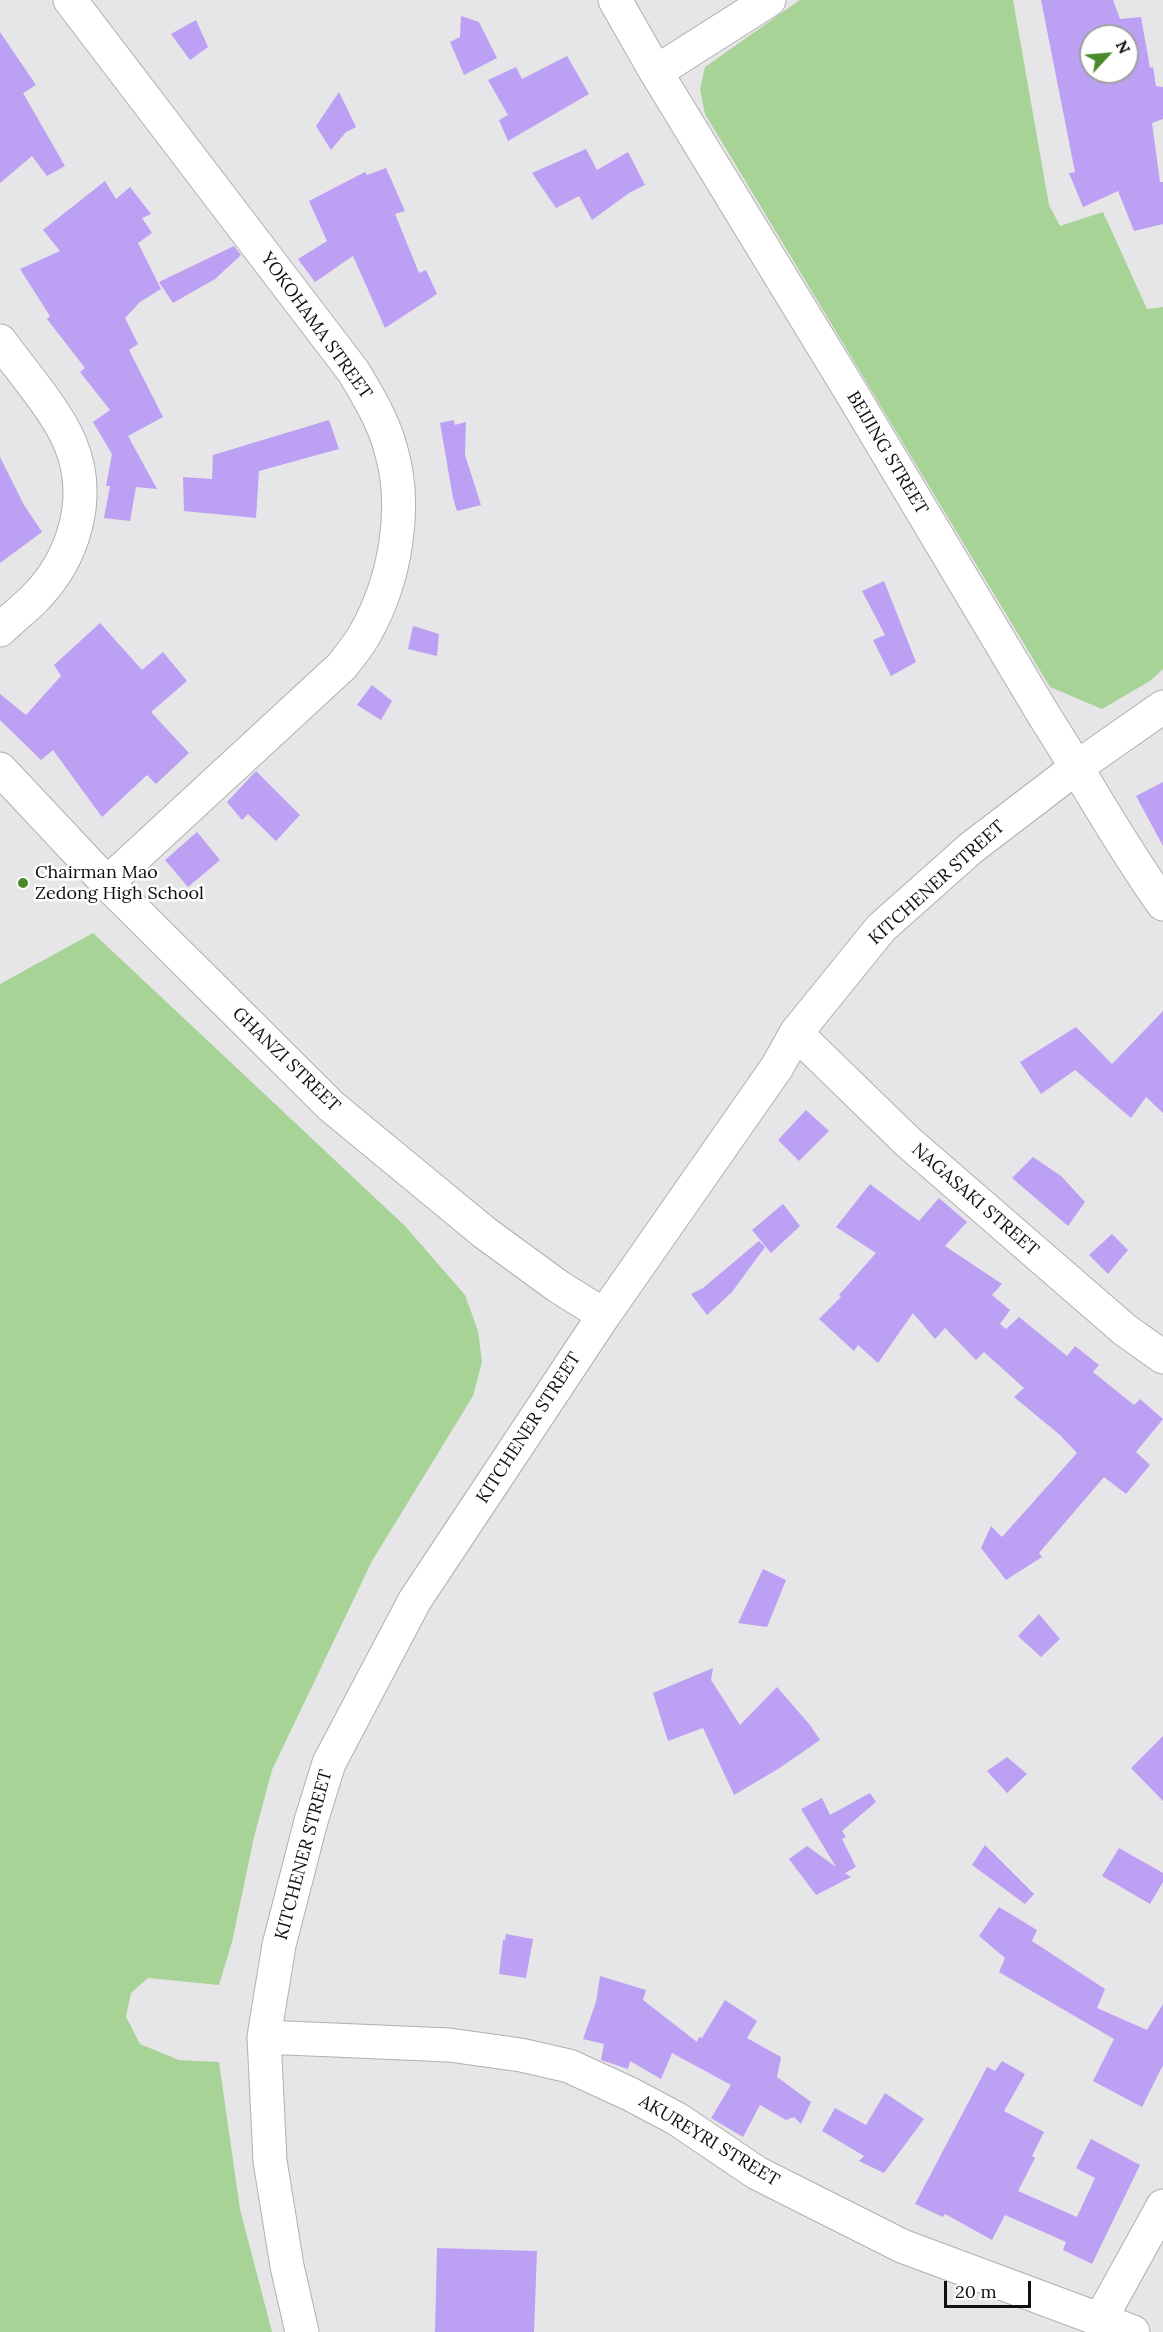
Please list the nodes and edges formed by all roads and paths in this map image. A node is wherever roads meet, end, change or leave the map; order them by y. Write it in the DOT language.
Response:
graph roads {
  1 [pos="70,0"];
  2 [pos="615,0"];
  3 [pos="769,0"];
  4 [pos="656,72"];
  5 [pos="0,341"];
  6 [pos="0,630"];
  7 [pos="1163,708"];
  8 [pos="1077,767"];
  9 [pos="0,769"];
  10 [pos="107,883"];
  11 [pos="1163,904"];
  12 [pos="796,1033"];
  13 [pos="604,1315"];
  14 [pos="1163,1357"];
  15 [pos="264,2037"];
  16 [pos="1163,2206"];
  17 [pos="1100,2320"];
  18 [pos="302,2332"];
  19 [pos="1133,2332"];
  1 -- 10 [label="street, YOKOHAMA STREET"];
  2 -- 4 [label="street, BEIJING STREET"];
  3 -- 4 [label="street"];
  4 -- 8 [label="street, BEIJING STREET"];
  5 -- 6 [label="street"];
  7 -- 8 [label="street, KITCHENER STREET"];
  8 -- 11 [label="street, BEIJING STREET"];
  8 -- 12 [label="street, KITCHENER STREET"];
  9 -- 10 [label="street, GHANZI STREET"];
  10 -- 13 [label="street, GHANZI STREET"];
  12 -- 13 [label="street, KITCHENER STREET"];
  12 -- 14 [label="street, NAGASAKI STREET"];
  13 -- 15 [label="street, KITCHENER STREET"];
  15 -- 17 [label="street, AKUREYRI STREET"];
  15 -- 18 [label="street, KITCHENER STREET"];
  16 -- 17 [label="street"];
  17 -- 19 [label="street, AKUREYRI STREET"];
}
